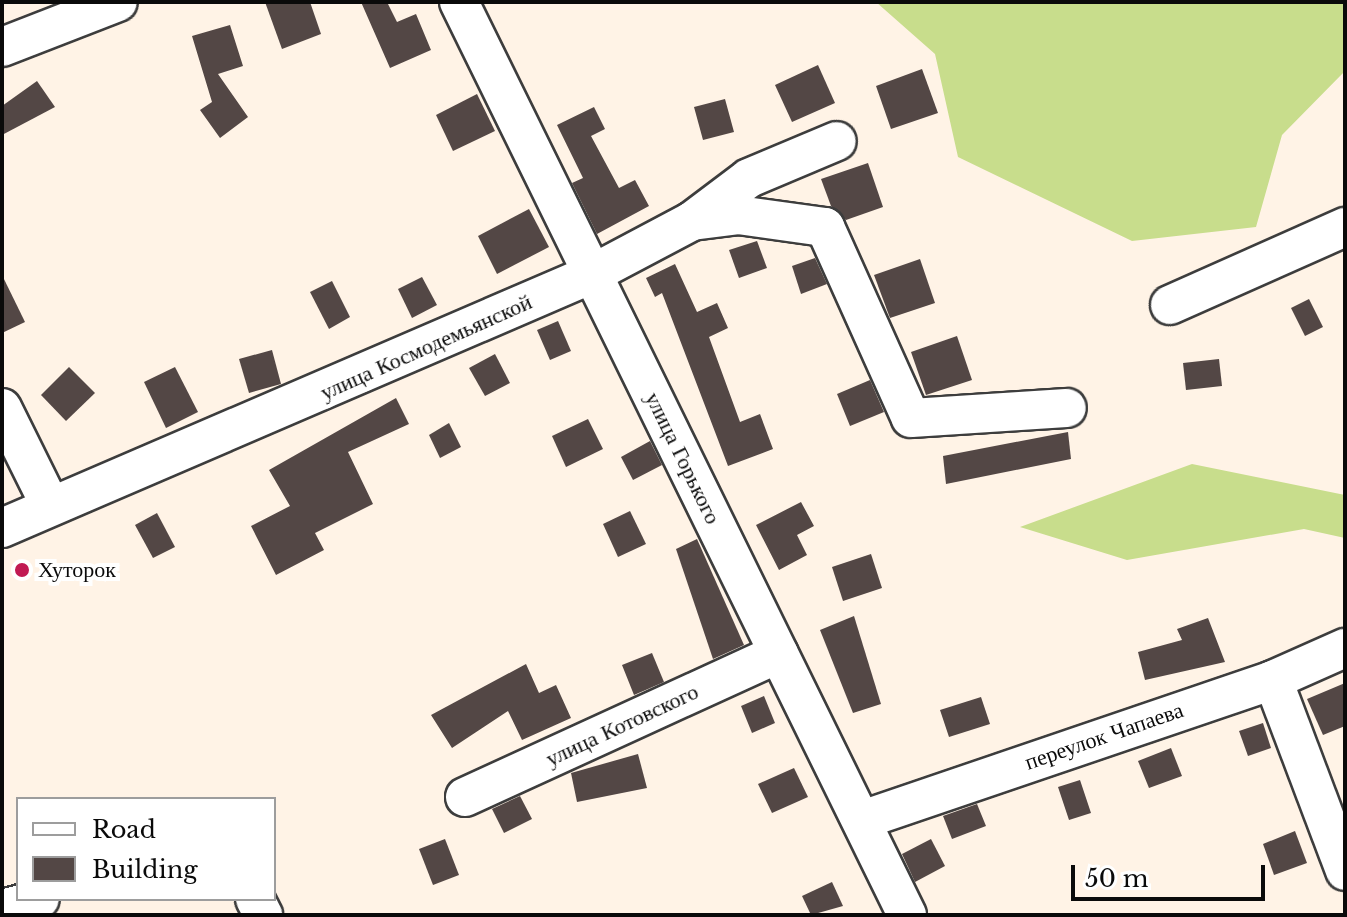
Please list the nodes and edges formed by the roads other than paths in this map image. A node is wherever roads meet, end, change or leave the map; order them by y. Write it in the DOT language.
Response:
graph roads {
  1 [pos="118,2"];
  2 [pos="459,2"];
  3 [pos="2,47"];
  4 [pos="837,141"];
  5 [pos="692,221"];
  6 [pos="1345,227"];
  7 [pos="592,274"];
  8 [pos="1170,305"];
  9 [pos="2,408"];
  10 [pos="1067,408"];
  11 [pos="49,503"];
  12 [pos="2,528"];
  13 [pos="1345,648"];
  14 [pos="779,653"];
  15 [pos="1273,680"];
  16 [pos="465,797"];
  17 [pos="862,820"];
  18 [pos="1345,871"];
  19 [pos="32,901"];
  20 [pos="2,909"];
  21 [pos="907,915"];
  1 -- 3 [label="street"];
  2 -- 7 [label="street, улица Горького"];
  4 -- 5 [label="street, улица Космодемьянской"];
  5 -- 7 [label="street, улица Космодемьянской"];
  5 -- 10 [label="street"];
  6 -- 8 [label="street"];
  7 -- 11 [label="street, улица Космодемьянской"];
  7 -- 14 [label="street, улица Горького"];
  9 -- 11 [label="street"];
  11 -- 12 [label="street, улица Космодемьянской"];
  13 -- 15 [label="street, переулок Чапаева"];
  14 -- 16 [label="street, улица Котовского"];
  14 -- 17 [label="street, улица Горького"];
  15 -- 17 [label="street, переулок Чапаева"];
  15 -- 18 [label="street"];
  17 -- 21 [label="street, улица Горького"];
  19 -- 20 [label="street"];
}
